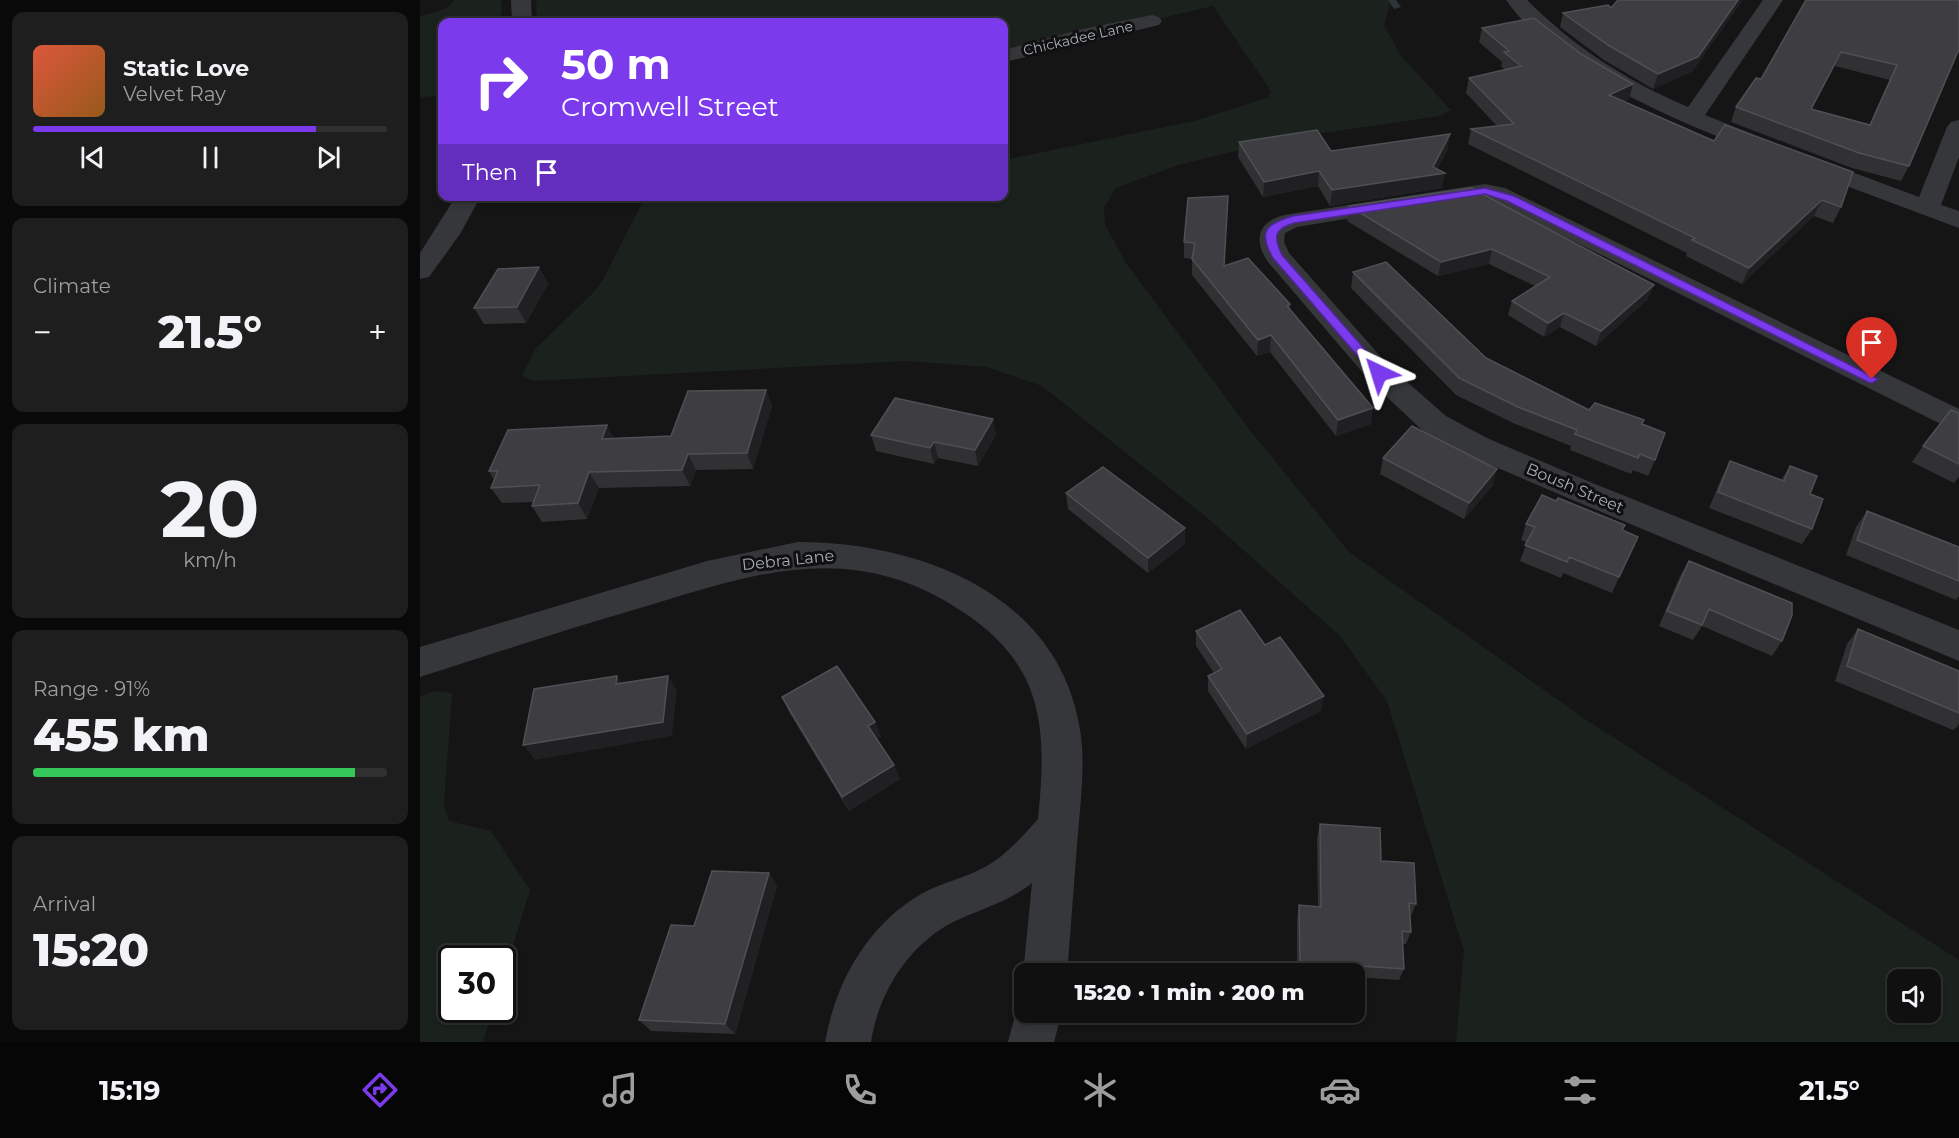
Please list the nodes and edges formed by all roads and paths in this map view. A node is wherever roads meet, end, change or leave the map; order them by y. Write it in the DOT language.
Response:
graph roads {
  1 [pos="521,0"];
  2 [pos="1516,0"];
  3 [pos="1773,0"];
  4 [pos="522,18"];
  5 [pos="1152,21"];
  6 [pos="1008,55"];
  7 [pos="1692,119"];
  8 [pos="1959,127"];
  9 [pos="466,201"];
  10 [pos="1927,208"];
  11 [pos="1959,220"];
  12 [pos="420,271"];
  13 [pos="1959,422"];
  14 [pos="1959,646"];
  15 [pos="420,662"];
  16 [pos="1058,827"];
  17 [pos="1046,963"];
  18 [pos="1036,1023"];
  19 [pos="848,1042"];
  20 [pos="1031,1042"];
  1 -- 4 [label="street"];
  2 -- 7 [label="street"];
  3 -- 7 [label="street"];
  5 -- 6 [label="street, Chickadee Lane"];
  7 -- 10 [label="street"];
  8 -- 10 [label="street"];
  9 -- 12 [label="street"];
  10 -- 11 [label="street"];
  13 -- 14 [label="street, Boush Street"];
  15 -- 16 [label="street, Debra Lane"];
  16 -- 17 [label="street, Debra Lane"];
  16 -- 19 [label="street"];
  18 -- 20 [label="street"];
}
